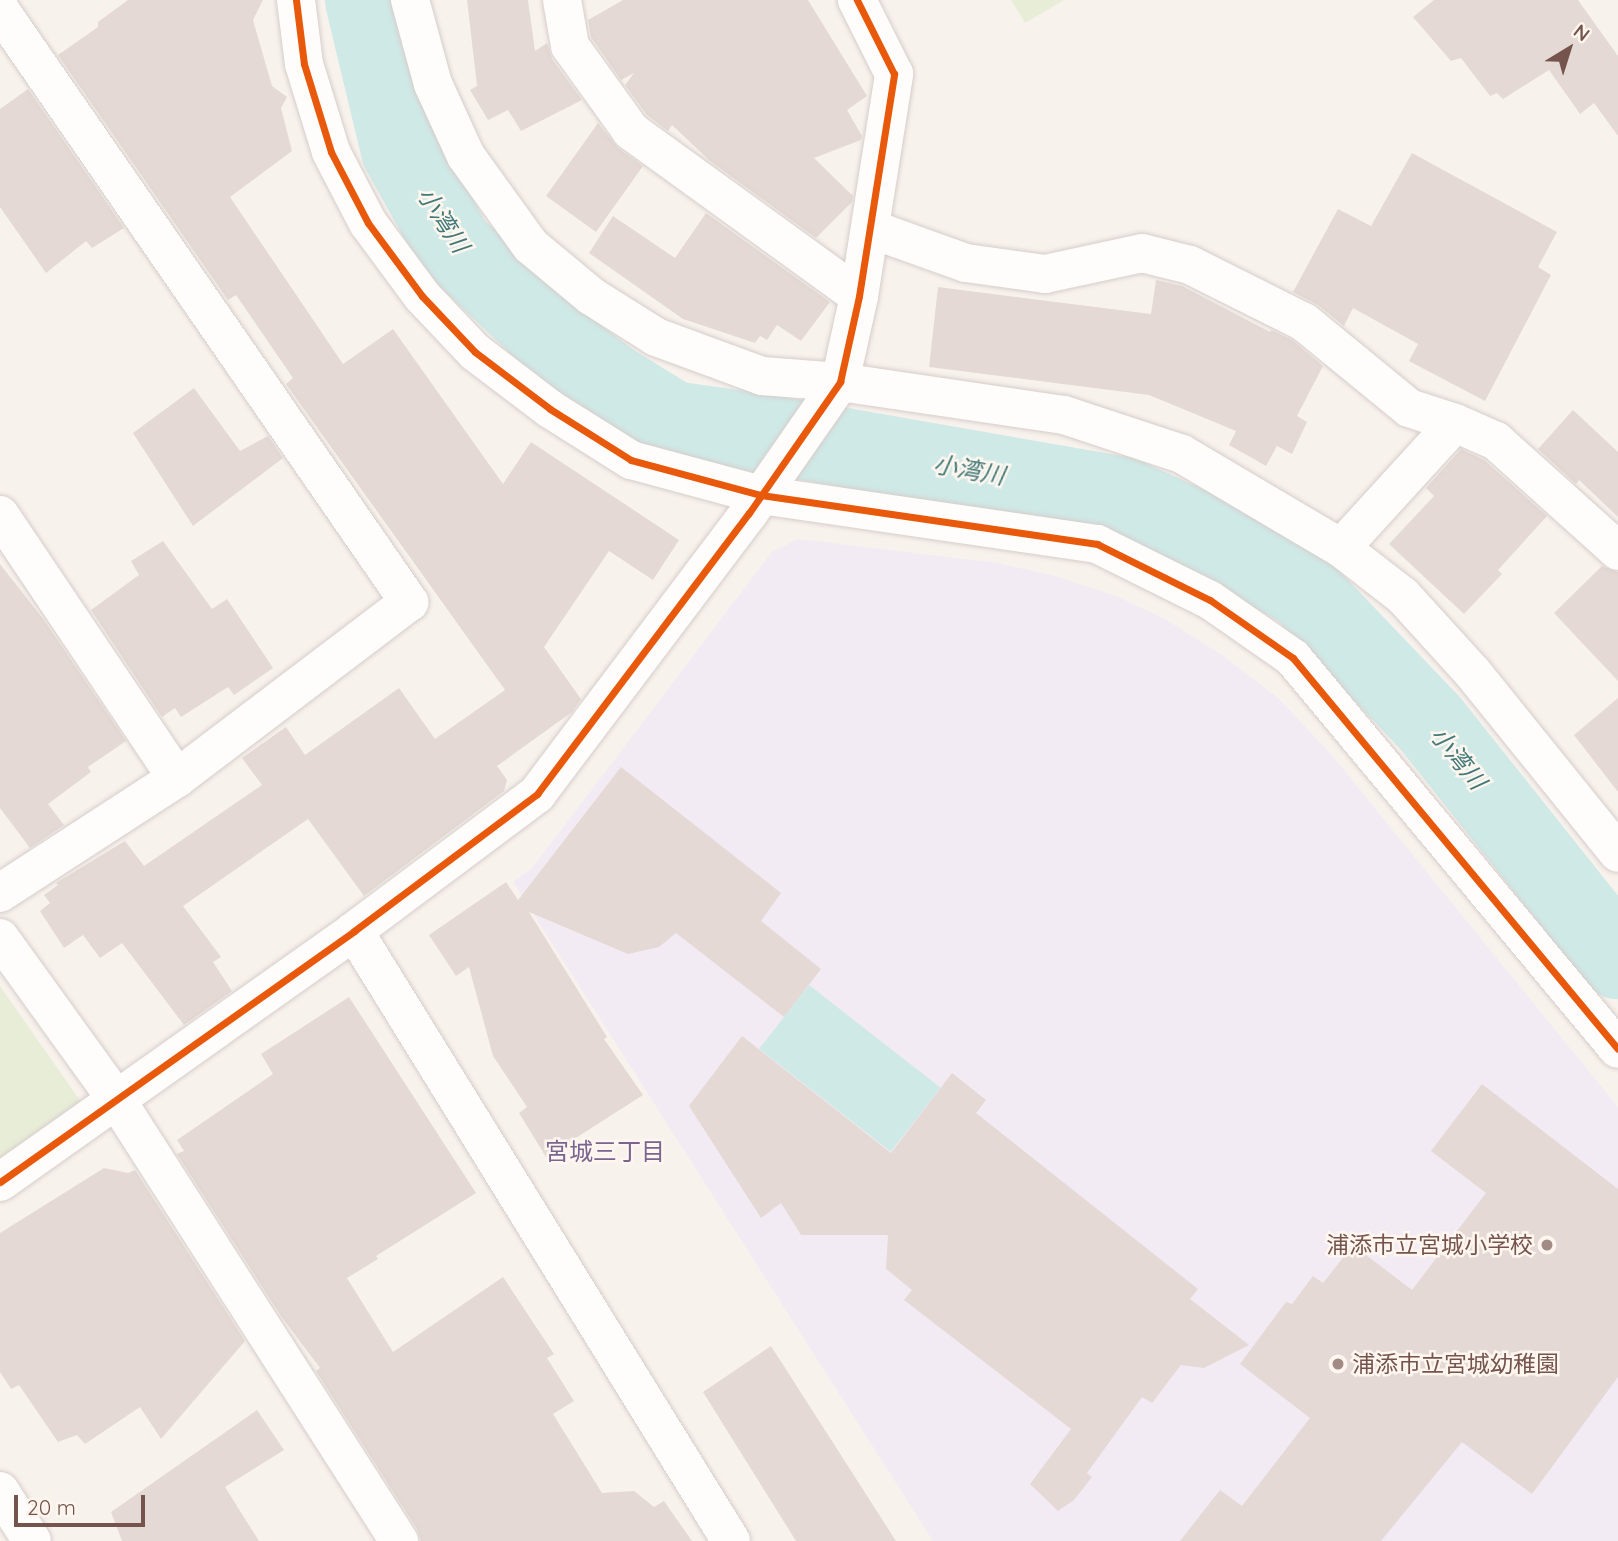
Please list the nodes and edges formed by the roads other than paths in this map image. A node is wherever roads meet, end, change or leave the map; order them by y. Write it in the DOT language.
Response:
graph roads {
  1 [pos="296,0"];
  2 [pos="410,0"];
  3 [pos="562,0"];
  4 [pos="857,0"];
  5 [pos="0,10"];
  6 [pos="871,229"];
  7 [pos="859,296"];
  8 [pos="840,382"];
  9 [pos="1455,423"];
  10 [pos="761,495"];
  11 [pos="0,514"];
  12 [pos="1341,548"];
  13 [pos="1618,551"];
  14 [pos="177,778"];
  15 [pos="1618,853"];
  16 [pos="0,894"];
  17 [pos="354,931"];
  18 [pos="0,938"];
  19 [pos="1618,1049"];
  20 [pos="116,1099"];
  21 [pos="0,1182"];
  22 [pos="0,1491"];
  23 [pos="32,1541"];
  24 [pos="399,1541"];
  25 [pos="731,1541"];
  1 -- 10 [label="street"];
  2 -- 8 [label="street"];
  3 -- 7 [label="street"];
  4 -- 6 [label="street"];
  5 -- 14 [label="street"];
  6 -- 7 [label="street"];
  6 -- 9 [label="street"];
  7 -- 8 [label="street"];
  8 -- 10 [label="street"];
  8 -- 12 [label="street"];
  9 -- 12 [label="street"];
  9 -- 13 [label="street"];
  10 -- 17 [label="street"];
  10 -- 19 [label="street"];
  11 -- 14 [label="street"];
  12 -- 15 [label="street"];
  14 -- 16 [label="street"];
  17 -- 20 [label="street"];
  17 -- 25 [label="street"];
  18 -- 20 [label="street"];
  20 -- 21 [label="street"];
  20 -- 24 [label="street"];
  22 -- 23 [label="street"];
}
